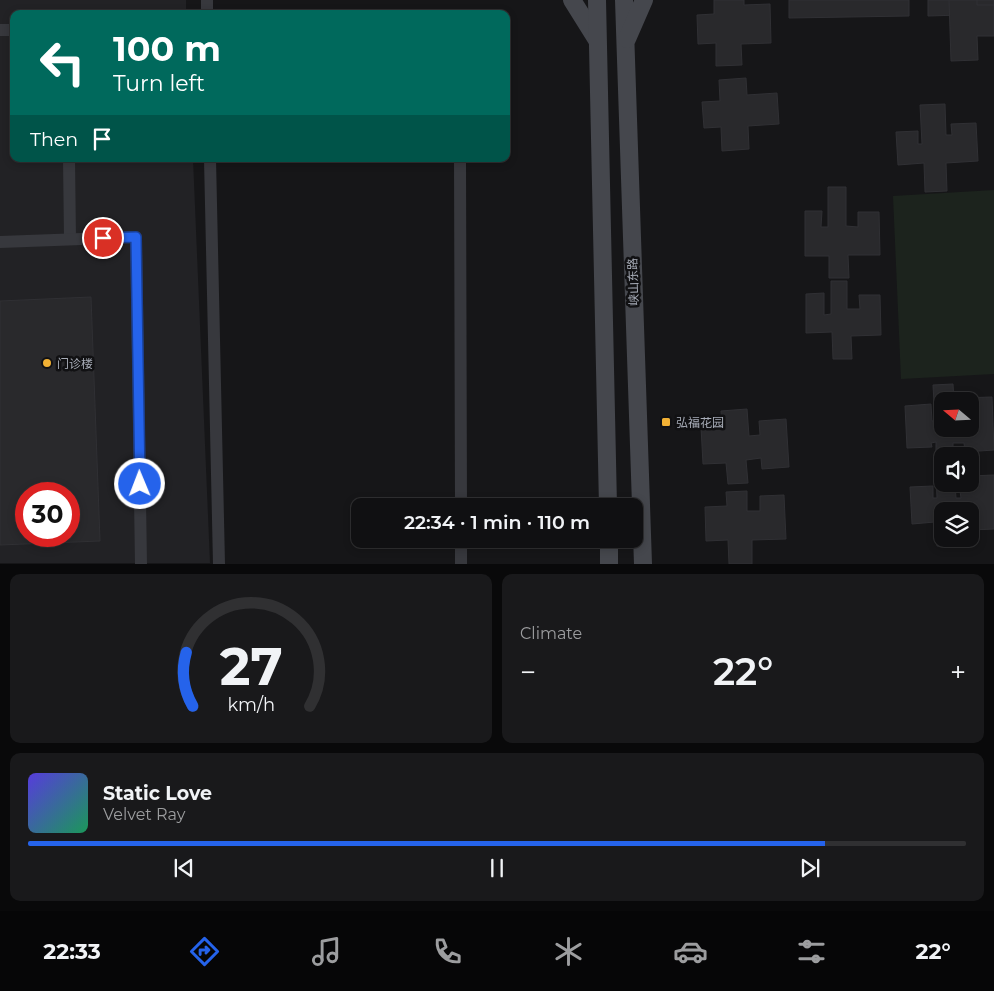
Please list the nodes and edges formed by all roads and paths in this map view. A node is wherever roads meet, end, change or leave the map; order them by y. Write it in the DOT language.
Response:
graph roads {
  1 [pos="572,0"];
  2 [pos="597,0"];
  3 [pos="624,0"];
  4 [pos="644,0"];
  5 [pos="598,42"];
  6 [pos="624,44"];
  7 [pos="69,162"];
  8 [pos="210,162"];
  9 [pos="460,162"];
  10 [pos="70,239"];
  11 [pos="0,242"];
  12 [pos="460,498"];
  13 [pos="608,498"];
  14 [pos="460,548"];
  15 [pos="609,548"];
  16 [pos="141,564"];
  17 [pos="219,564"];
  18 [pos="460,564"];
  19 [pos="609,564"];
  20 [pos="643,564"];
  1 -- 5 [label="street"];
  2 -- 5 [label="street"];
  3 -- 6 [label="street, 峡山东路"];
  4 -- 6 [label="street"];
  5 -- 13 [label="street"];
  6 -- 20 [label="street, 峡山东路"];
  7 -- 10 [label="street"];
  8 -- 17 [label="street"];
  9 -- 12 [label="street"];
  10 -- 11 [label="street"];
  10 -- 16 [label="street"];
  14 -- 18 [label="street"];
  15 -- 19 [label="street"];
}
